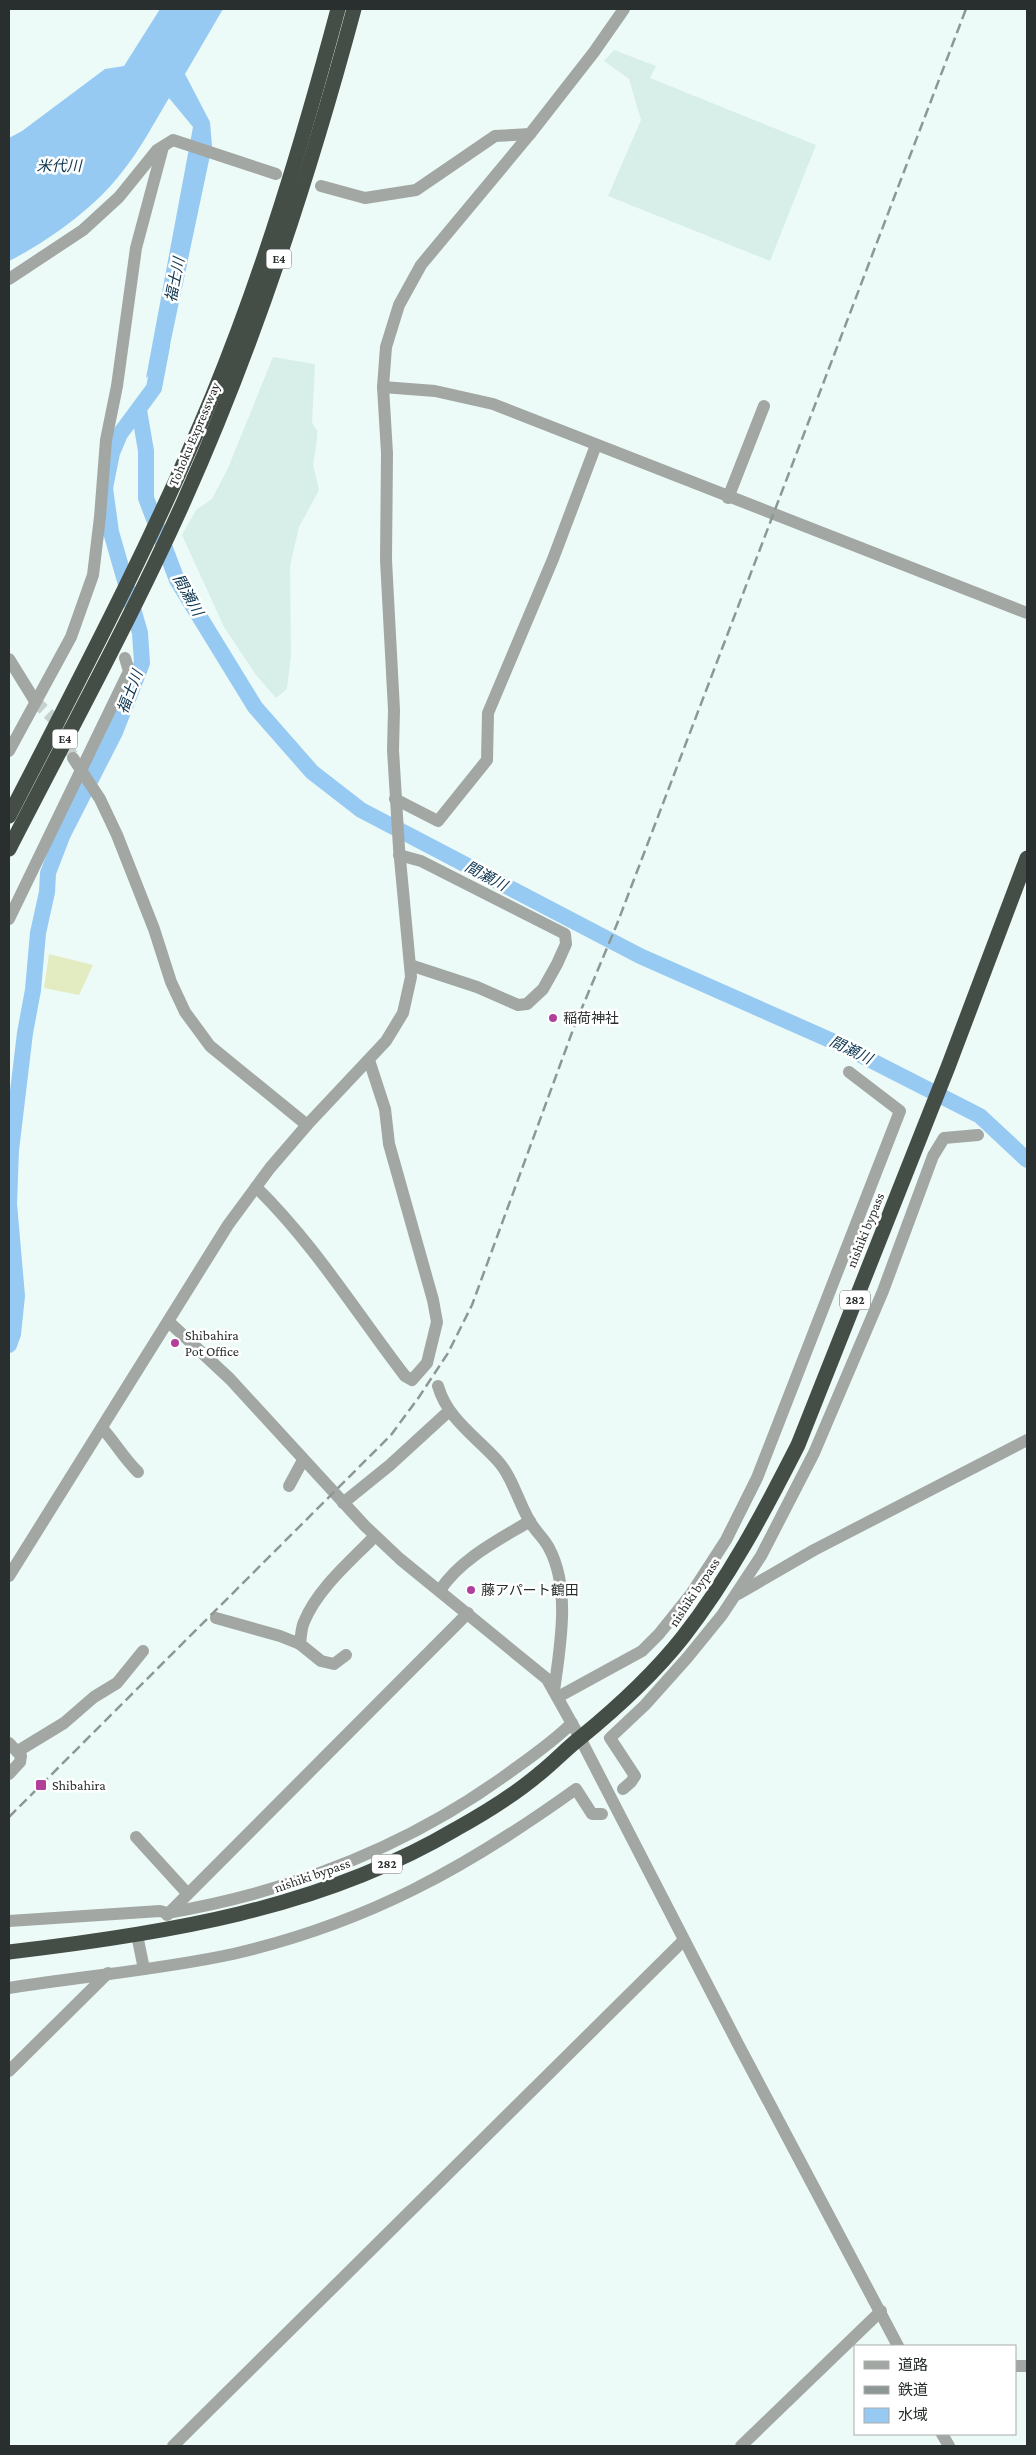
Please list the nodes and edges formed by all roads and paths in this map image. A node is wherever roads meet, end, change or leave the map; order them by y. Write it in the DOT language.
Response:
graph roads {
  1 [pos="338,9"];
  2 [pos="354,9"];
  3 [pos="624,9"];
  4 [pos="530,134"];
  5 [pos="168,144"];
  6 [pos="276,174"];
  7 [pos="320,186"];
  8 [pos="9,279"];
  9 [pos="383,387"];
  10 [pos="764,406"];
  11 [pos="596,445"];
  12 [pos="728,498"];
  13 [pos="1027,613"];
  14 [pos="125,658"];
  15 [pos="9,659"];
  16 [pos="35,701"];
  17 [pos="9,751"];
  18 [pos="73,758"];
  19 [pos="83,770"];
  20 [pos="395,805"];
  21 [pos="9,816"];
  22 [pos="9,849"];
  23 [pos="399,851"];
  24 [pos="1027,858"];
  25 [pos="9,919"];
  26 [pos="410,965"];
  27 [pos="369,1060"];
  28 [pos="849,1072"];
  29 [pos="307,1125"];
  30 [pos="978,1135"];
  31 [pos="256,1187"];
  32 [pos="169,1322"];
  33 [pos="438,1386"];
  34 [pos="449,1411"];
  35 [pos="102,1428"];
  36 [pos="1027,1440"];
  37 [pos="303,1460"];
  38 [pos="138,1472"];
  39 [pos="289,1486"];
  40 [pos="343,1503"];
  41 [pos="530,1522"];
  42 [pos="375,1536"];
  43 [pos="9,1576"];
  44 [pos="440,1590"];
  45 [pos="736,1594"];
  46 [pos="468,1613"];
  47 [pos="216,1618"];
  48 [pos="300,1644"];
  49 [pos="143,1651"];
  50 [pos="346,1655"];
  51 [pos="556,1694"];
  52 [pos="572,1723"];
  53 [pos="580,1738"];
  54 [pos="12,1746"];
  55 [pos="9,1774"];
  56 [pos="623,1789"];
  57 [pos="602,1814"];
  58 [pos="136,1837"];
  59 [pos="187,1893"];
  60 [pos="167,1913"];
  61 [pos="9,1922"];
  62 [pos="165,1929"];
  63 [pos="137,1935"];
  64 [pos="684,1940"];
  65 [pos="9,1952"];
  66 [pos="144,1969"];
  67 [pos="108,1973"];
  68 [pos="9,1988"];
  69 [pos="9,2071"];
  70 [pos="881,2311"];
  71 [pos="898,2345"];
  72 [pos="943,2435"];
  73 [pos="173,2446"];
  74 [pos="741,2446"];
  75 [pos="949,2446"];
  1 -- 21 [label="highway, Tohoku Expressway / E4"];
  2 -- 22 [label="highway, Tohoku Expressway / E4"];
  3 -- 4 [label="street"];
  4 -- 7 [label="street"];
  4 -- 9 [label="street"];
  5 -- 6 [label="street"];
  5 -- 8 [label="street"];
  5 -- 16 [label="street"];
  9 -- 11 [label="street"];
  9 -- 20 [label="street"];
  10 -- 12 [label="street"];
  11 -- 12 [label="street"];
  11 -- 20 [label="street"];
  12 -- 13 [label="street"];
  14 -- 19 [label="street"];
  15 -- 16 [label="street"];
  16 -- 17 [label="street"];
  18 -- 19 [label="street"];
  19 -- 25 [label="street"];
  19 -- 29 [label="street"];
  20 -- 23 [label="street"];
  23 -- 26 [label="street"];
  23 -- 26 [label="street"];
  24 -- 53 [label="highway, nishiki bypass / 282"];
  26 -- 27 [label="street"];
  27 -- 29 [label="street"];
  27 -- 31 [label="street"];
  28 -- 51 [label="street"];
  29 -- 31 [label="street"];
  30 -- 45 [label="street"];
  31 -- 32 [label="street"];
  32 -- 35 [label="street"];
  32 -- 37 [label="street"];
  33 -- 34 [label="street"];
  34 -- 40 [label="street"];
  34 -- 41 [label="street"];
  35 -- 38 [label="street"];
  35 -- 43 [label="street"];
  36 -- 45 [label="street"];
  37 -- 39 [label="street"];
  37 -- 40 [label="street"];
  40 -- 42 [label="street"];
  41 -- 44 [label="street"];
  41 -- 51 [label="street"];
  42 -- 44 [label="street"];
  42 -- 48 [label="street"];
  44 -- 46 [label="street"];
  45 -- 56 [label="street"];
  46 -- 51 [label="street"];
  46 -- 59 [label="street"];
  47 -- 48 [label="street"];
  48 -- 50 [label="street"];
  49 -- 54 [label="street"];
  51 -- 52 [label="street"];
  52 -- 53 [label="street"];
  52 -- 60 [label="street"];
  53 -- 62 [label="highway, nishiki bypass / 282"];
  53 -- 64 [label="street"];
  54 -- 55 [label="street"];
  57 -- 66 [label="street"];
  58 -- 59 [label="street"];
  59 -- 60 [label="street"];
  60 -- 61 [label="street"];
  60 -- 62 [label="street"];
  62 -- 63 [label="highway, nishiki bypass / 282"];
  63 -- 65 [label="highway, nishiki bypass / 282"];
  63 -- 66 [label="street"];
  64 -- 70 [label="street"];
  64 -- 73 [label="street"];
  66 -- 67 [label="street"];
  67 -- 68 [label="street"];
  67 -- 69 [label="street"];
  70 -- 71 [label="street"];
  70 -- 74 [label="street"];
  72 -- 75 [label="street"];
}
